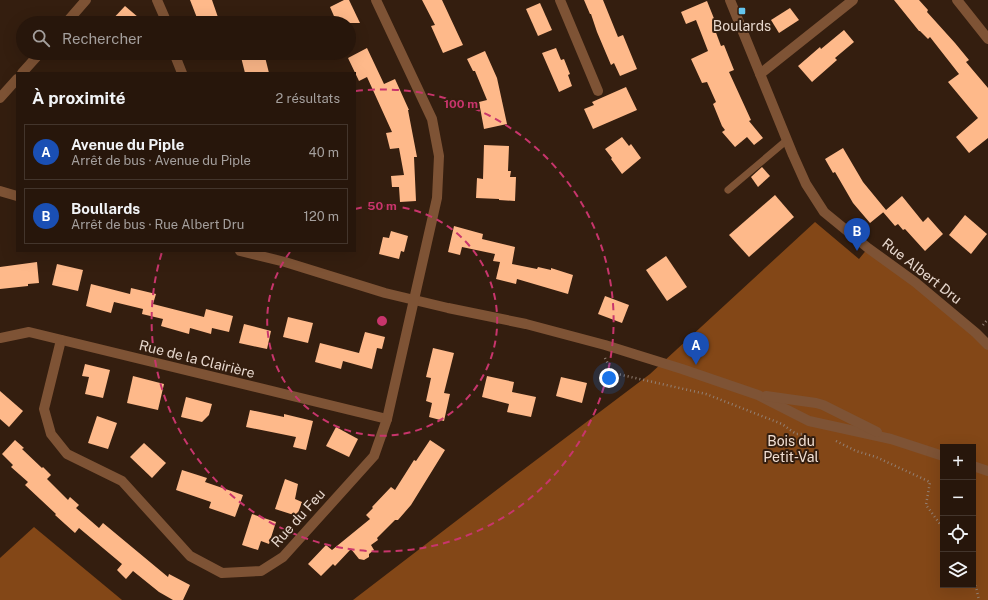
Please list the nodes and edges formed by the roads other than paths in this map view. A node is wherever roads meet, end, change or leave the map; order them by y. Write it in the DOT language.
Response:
graph roads {
  1 [pos="86,0"];
  2 [pos="157,0"];
  3 [pos="376,0"];
  4 [pos="560,0"];
  5 [pos="730,0"];
  6 [pos="853,0"];
  7 [pos="957,0"];
  8 [pos="72,16"];
  9 [pos="164,16"];
  10 [pos="988,39"];
  11 [pos="34,60"];
  12 [pos="177,60"];
  13 [pos="23,72"];
  14 [pos="182,72"];
  15 [pos="760,74"];
  16 [pos="16,80"];
  17 [pos="598,91"];
  18 [pos="0,98"];
  19 [pos="787,140"];
  20 [pos="728,190"];
  21 [pos="0,191"];
  22 [pos="16,196"];
  23 [pos="244,252"];
  24 [pos="414,300"];
  25 [pos="0,338"];
  26 [pos="61,340"];
  27 [pos="988,345"];
  28 [pos="758,395"];
  29 [pos="387,420"];
  30 [pos="891,439"];
  31 [pos="940,455"];
  32 [pos="976,467"];
  33 [pos="988,471"];
  1 -- 8 [label="street"];
  2 -- 9 [label="street"];
  3 -- 24 [label="street, Rue du Feu"];
  4 -- 17 [label="street"];
  5 -- 15 [label="street, Rue Albert Dru"];
  6 -- 15 [label="street"];
  7 -- 10 [label="street"];
  11 -- 13 [label="street"];
  12 -- 14 [label="street"];
  15 -- 19 [label="street, Rue Albert Dru"];
  16 -- 18 [label="street"];
  19 -- 20 [label="lane"];
  19 -- 27 [label="street, Rue Albert Dru"];
  21 -- 22 [label="street"];
  23 -- 24 [label="street"];
  24 -- 28 [label="street"];
  24 -- 29 [label="street, Rue du Feu"];
  25 -- 26 [label="street, Rue de la Clairière"];
  26 -- 29 [label="street, Rue de la Clairière"];
  26 -- 29 [label="street, Rue du Feu"];
  28 -- 30 [label="street"];
  28 -- 30 [label="street"];
  30 -- 31 [label="street"];
  32 -- 33 [label="street"];
}
